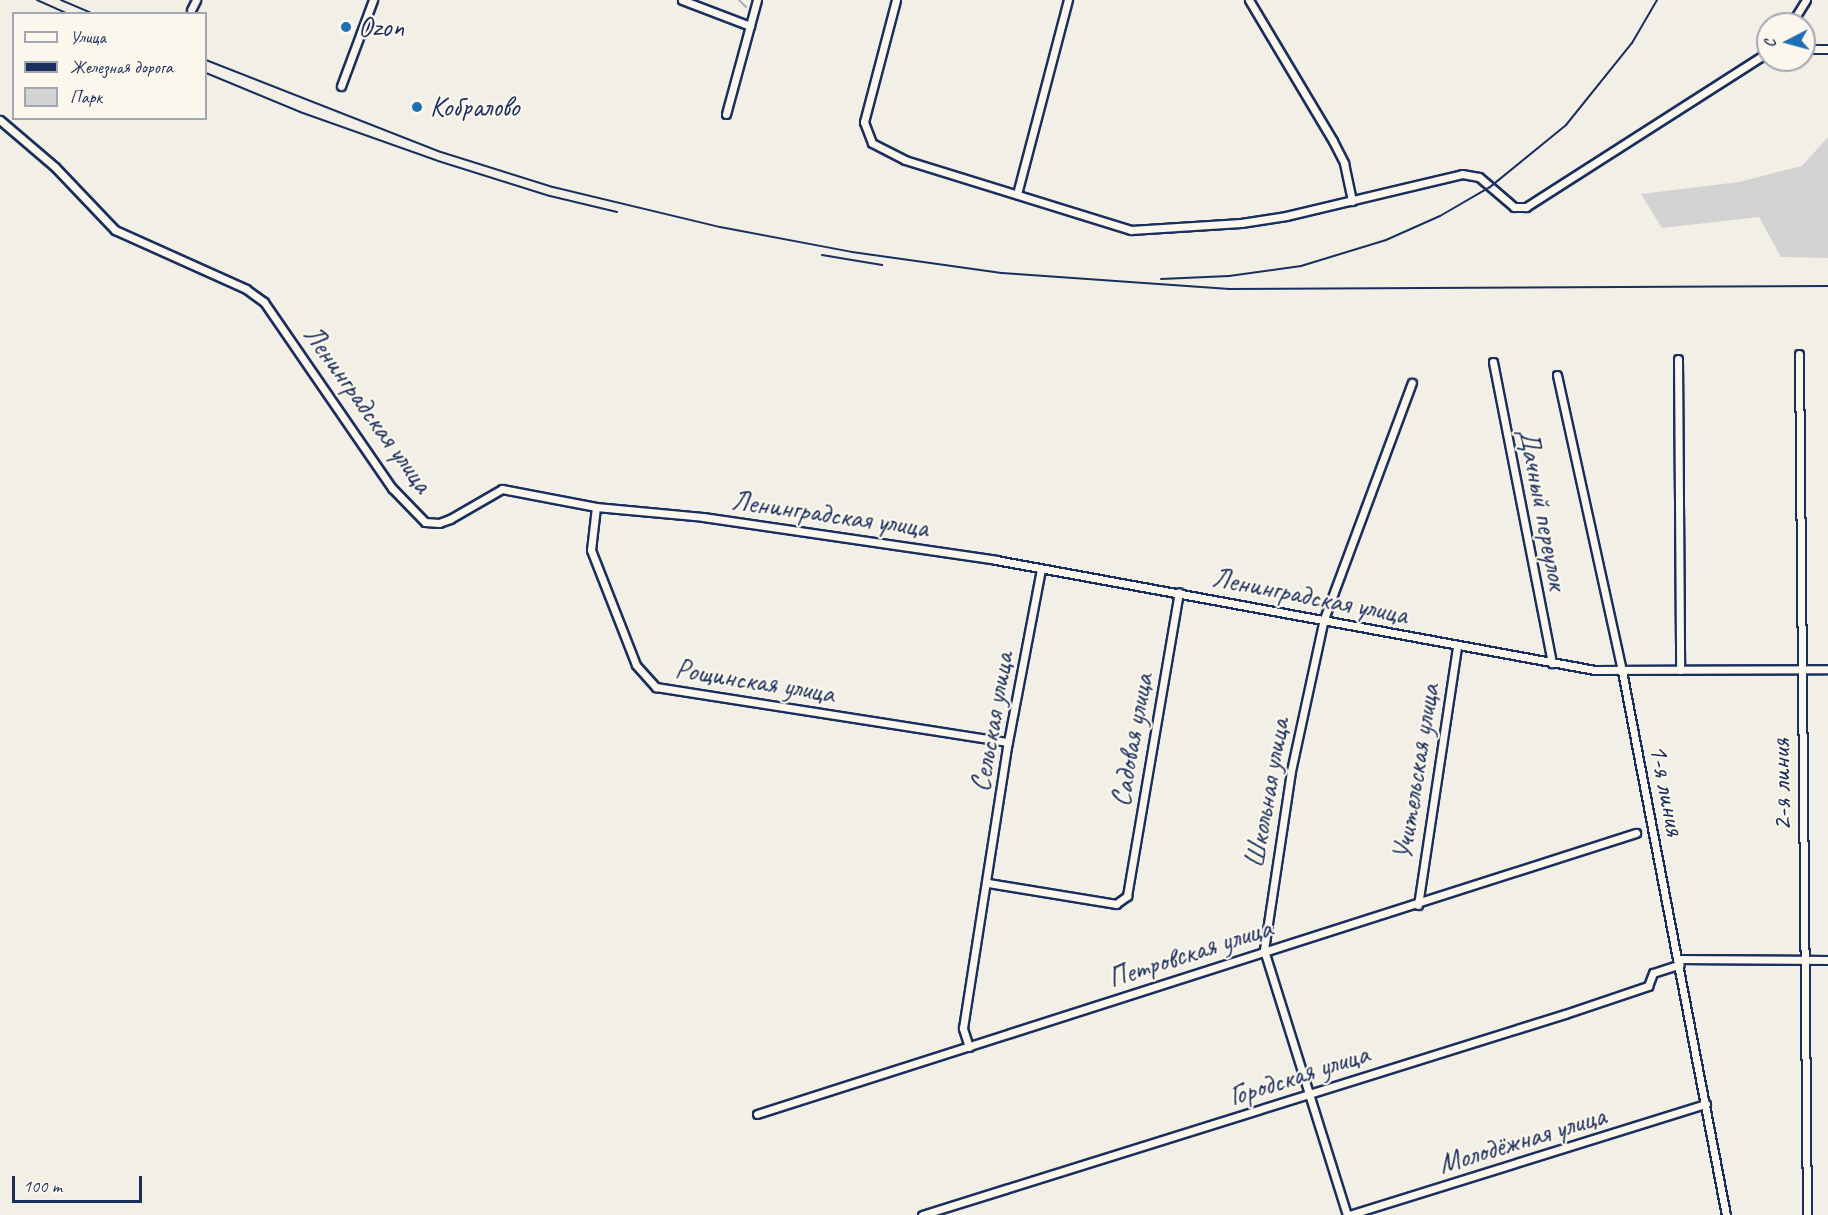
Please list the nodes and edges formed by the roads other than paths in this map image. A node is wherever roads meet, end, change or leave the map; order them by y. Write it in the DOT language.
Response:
graph roads {
  1 [pos="196,0"];
  2 [pos="373,0"];
  3 [pos="682,0"];
  4 [pos="757,0"];
  5 [pos="896,0"];
  6 [pos="1068,0"];
  7 [pos="1249,0"];
  8 [pos="191,10"];
  9 [pos="750,26"];
  10 [pos="1756,58"];
  11 [pos="341,86"];
  12 [pos="726,114"];
  13 [pos="0,120"];
  14 [pos="1017,194"];
  15 [pos="1352,201"];
  16 [pos="1799,354"];
  17 [pos="1678,359"];
  18 [pos="1493,362"];
  19 [pos="1557,375"];
  20 [pos="1412,382"];
  21 [pos="596,507"];
  22 [pos="1041,569"];
  23 [pos="1179,592"];
  24 [pos="1324,619"];
  25 [pos="1457,646"];
  26 [pos="1552,663"];
  27 [pos="1801,669"];
  28 [pos="1828,669"];
  29 [pos="1680,670"];
  30 [pos="1622,671"];
  31 [pos="1008,742"];
  32 [pos="1636,833"];
  33 [pos="988,883"];
  34 [pos="1418,905"];
  35 [pos="1264,950"];
  36 [pos="1804,960"];
  37 [pos="1828,960"];
  38 [pos="1679,962"];
  39 [pos="969,1047"];
  40 [pos="1307,1093"];
  41 [pos="1706,1104"];
  42 [pos="757,1114"];
  43 [pos="922,1215"];
  44 [pos="1348,1215"];
  45 [pos="1726,1215"];
  46 [pos="1806,1215"];
  1 -- 8 [label="street"];
  2 -- 11 [label="street"];
  3 -- 9 [label="street"];
  4 -- 9 [label="street"];
  5 -- 14 [label="street"];
  6 -- 14 [label="street"];
  7 -- 15 [label="street"];
  9 -- 12 [label="street"];
  10 -- 15 [label="street"];
  13 -- 21 [label="street, Ленинградская улица"];
  14 -- 15 [label="street"];
  16 -- 27 [label="street, 2-я линия"];
  17 -- 29 [label="street"];
  18 -- 26 [label="street, Дачный переулок"];
  19 -- 30 [label="street, 1-я линия"];
  20 -- 24 [label="street, Школьная улица"];
  21 -- 22 [label="street, Ленинградская улица"];
  21 -- 31 [label="street, Рощинская улица"];
  22 -- 23 [label="street, Ленинградская улица"];
  22 -- 31 [label="street, Сельская улица"];
  23 -- 24 [label="street, Ленинградская улица"];
  23 -- 33 [label="street, Садовая улица"];
  24 -- 25 [label="street, Ленинградская улица"];
  24 -- 35 [label="street, Школьная улица"];
  25 -- 26 [label="street, Ленинградская улица"];
  25 -- 34 [label="street, Учительская улица"];
  26 -- 30 [label="street, Ленинградская улица"];
  27 -- 28 [label="street, Ленинградская улица"];
  27 -- 29 [label="street, Ленинградская улица"];
  27 -- 36 [label="street, 2-я линия"];
  29 -- 30 [label="street, Ленинградская улица"];
  30 -- 38 [label="street, 1-я линия"];
  31 -- 33 [label="street, Сельская улица"];
  32 -- 34 [label="street, Петровская улица"];
  33 -- 39 [label="street, Сельская улица"];
  34 -- 35 [label="street, Петровская улица"];
  35 -- 39 [label="street, Петровская улица"];
  35 -- 40 [label="street, Школьная улица"];
  36 -- 37 [label="street"];
  36 -- 38 [label="street"];
  36 -- 46 [label="street, 2-я линия"];
  38 -- 40 [label="street, Городская улица"];
  38 -- 41 [label="street, 1-я линия"];
  39 -- 42 [label="street, Петровская улица"];
  40 -- 43 [label="street, Городская улица"];
  40 -- 44 [label="street, Школьная улица"];
  41 -- 44 [label="street, Молодёжная улица"];
  41 -- 45 [label="street, 1-я линия"];
}
